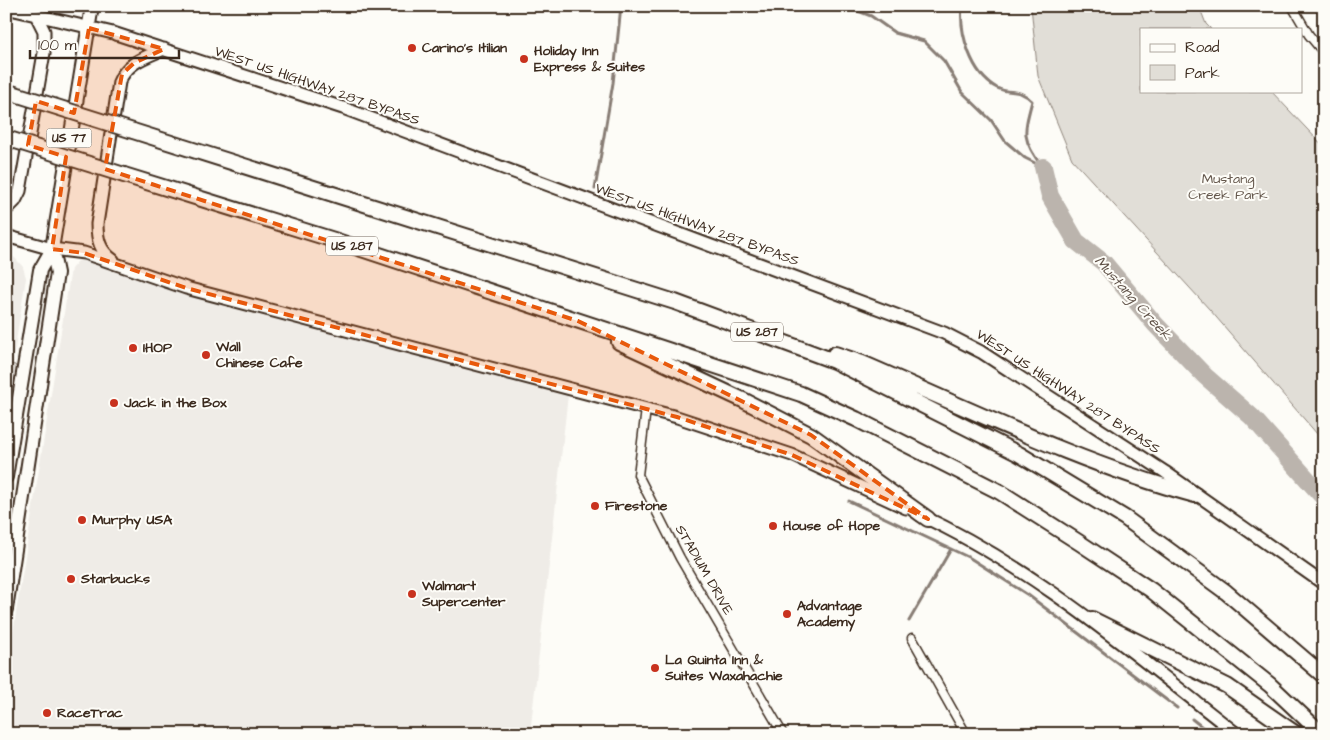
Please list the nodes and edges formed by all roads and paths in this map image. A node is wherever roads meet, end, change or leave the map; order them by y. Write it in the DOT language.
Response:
graph roads {
  1 [pos="92,6"];
  2 [pos="1292,6"];
  3 [pos="6,8"];
  4 [pos="36,15"];
  5 [pos="89,28"];
  6 [pos="1321,44"];
  7 [pos="164,49"];
  8 [pos="1324,53"];
  9 [pos="9,92"];
  10 [pos="6,138"];
  11 [pos="6,210"];
  12 [pos="6,236"];
  13 [pos="52,249"];
  14 [pos="119,264"];
  15 [pos="578,321"];
  16 [pos="811,352"];
  17 [pos="646,409"];
  18 [pos="6,476"];
  19 [pos="1195,495"];
  20 [pos="928,519"];
  21 [pos="1324,584"];
  22 [pos="8,586"];
  23 [pos="6,609"];
  24 [pos="1092,619"];
  25 [pos="912,638"];
  26 [pos="1320,672"];
  27 [pos="1318,730"];
  28 [pos="784,734"];
  29 [pos="966,734"];
  30 [pos="1237,734"];
  31 [pos="1296,734"];
  1 -- 5 [label="main road, US 77"];
  2 -- 6 [label="street"];
  3 -- 4 [label="main road, WEST US HIGHWAY 287 BYPASS"];
  4 -- 5 [label="main road, WEST US HIGHWAY 287 BYPASS"];
  4 -- 11 [label="main road"];
  5 -- 7 [label="main road, WEST US HIGHWAY 287 BYPASS"];
  5 -- 13 [label="main road, US 77"];
  6 -- 8 [label="street"];
  7 -- 14 [label="main road"];
  7 -- 19 [label="main road, WEST US HIGHWAY 287 BYPASS"];
  9 -- 16 [label="highway, US 287, bridge"];
  10 -- 15 [label="highway, US 287, bridge"];
  12 -- 13 [label="main road"];
  13 -- 14 [label="main road"];
  13 -- 18 [label="main road, US 77"];
  13 -- 22 [label="main road, US 77"];
  14 -- 17 [label="main road"];
  15 -- 20 [label="highway"];
  15 -- 27 [label="highway, US 287"];
  16 -- 19 [label="highway"];
  16 -- 26 [label="highway, US 287"];
  17 -- 20 [label="main road"];
  17 -- 28 [label="street, STADIUM DRIVE"];
  19 -- 21 [label="main road, WEST US HIGHWAY 287 BYPASS"];
  20 -- 24 [label="main road"];
  22 -- 23 [label="main road, US 77"];
  24 -- 30 [label="main road"];
  24 -- 31 [label="highway"];
  25 -- 29 [label="street"];
}
